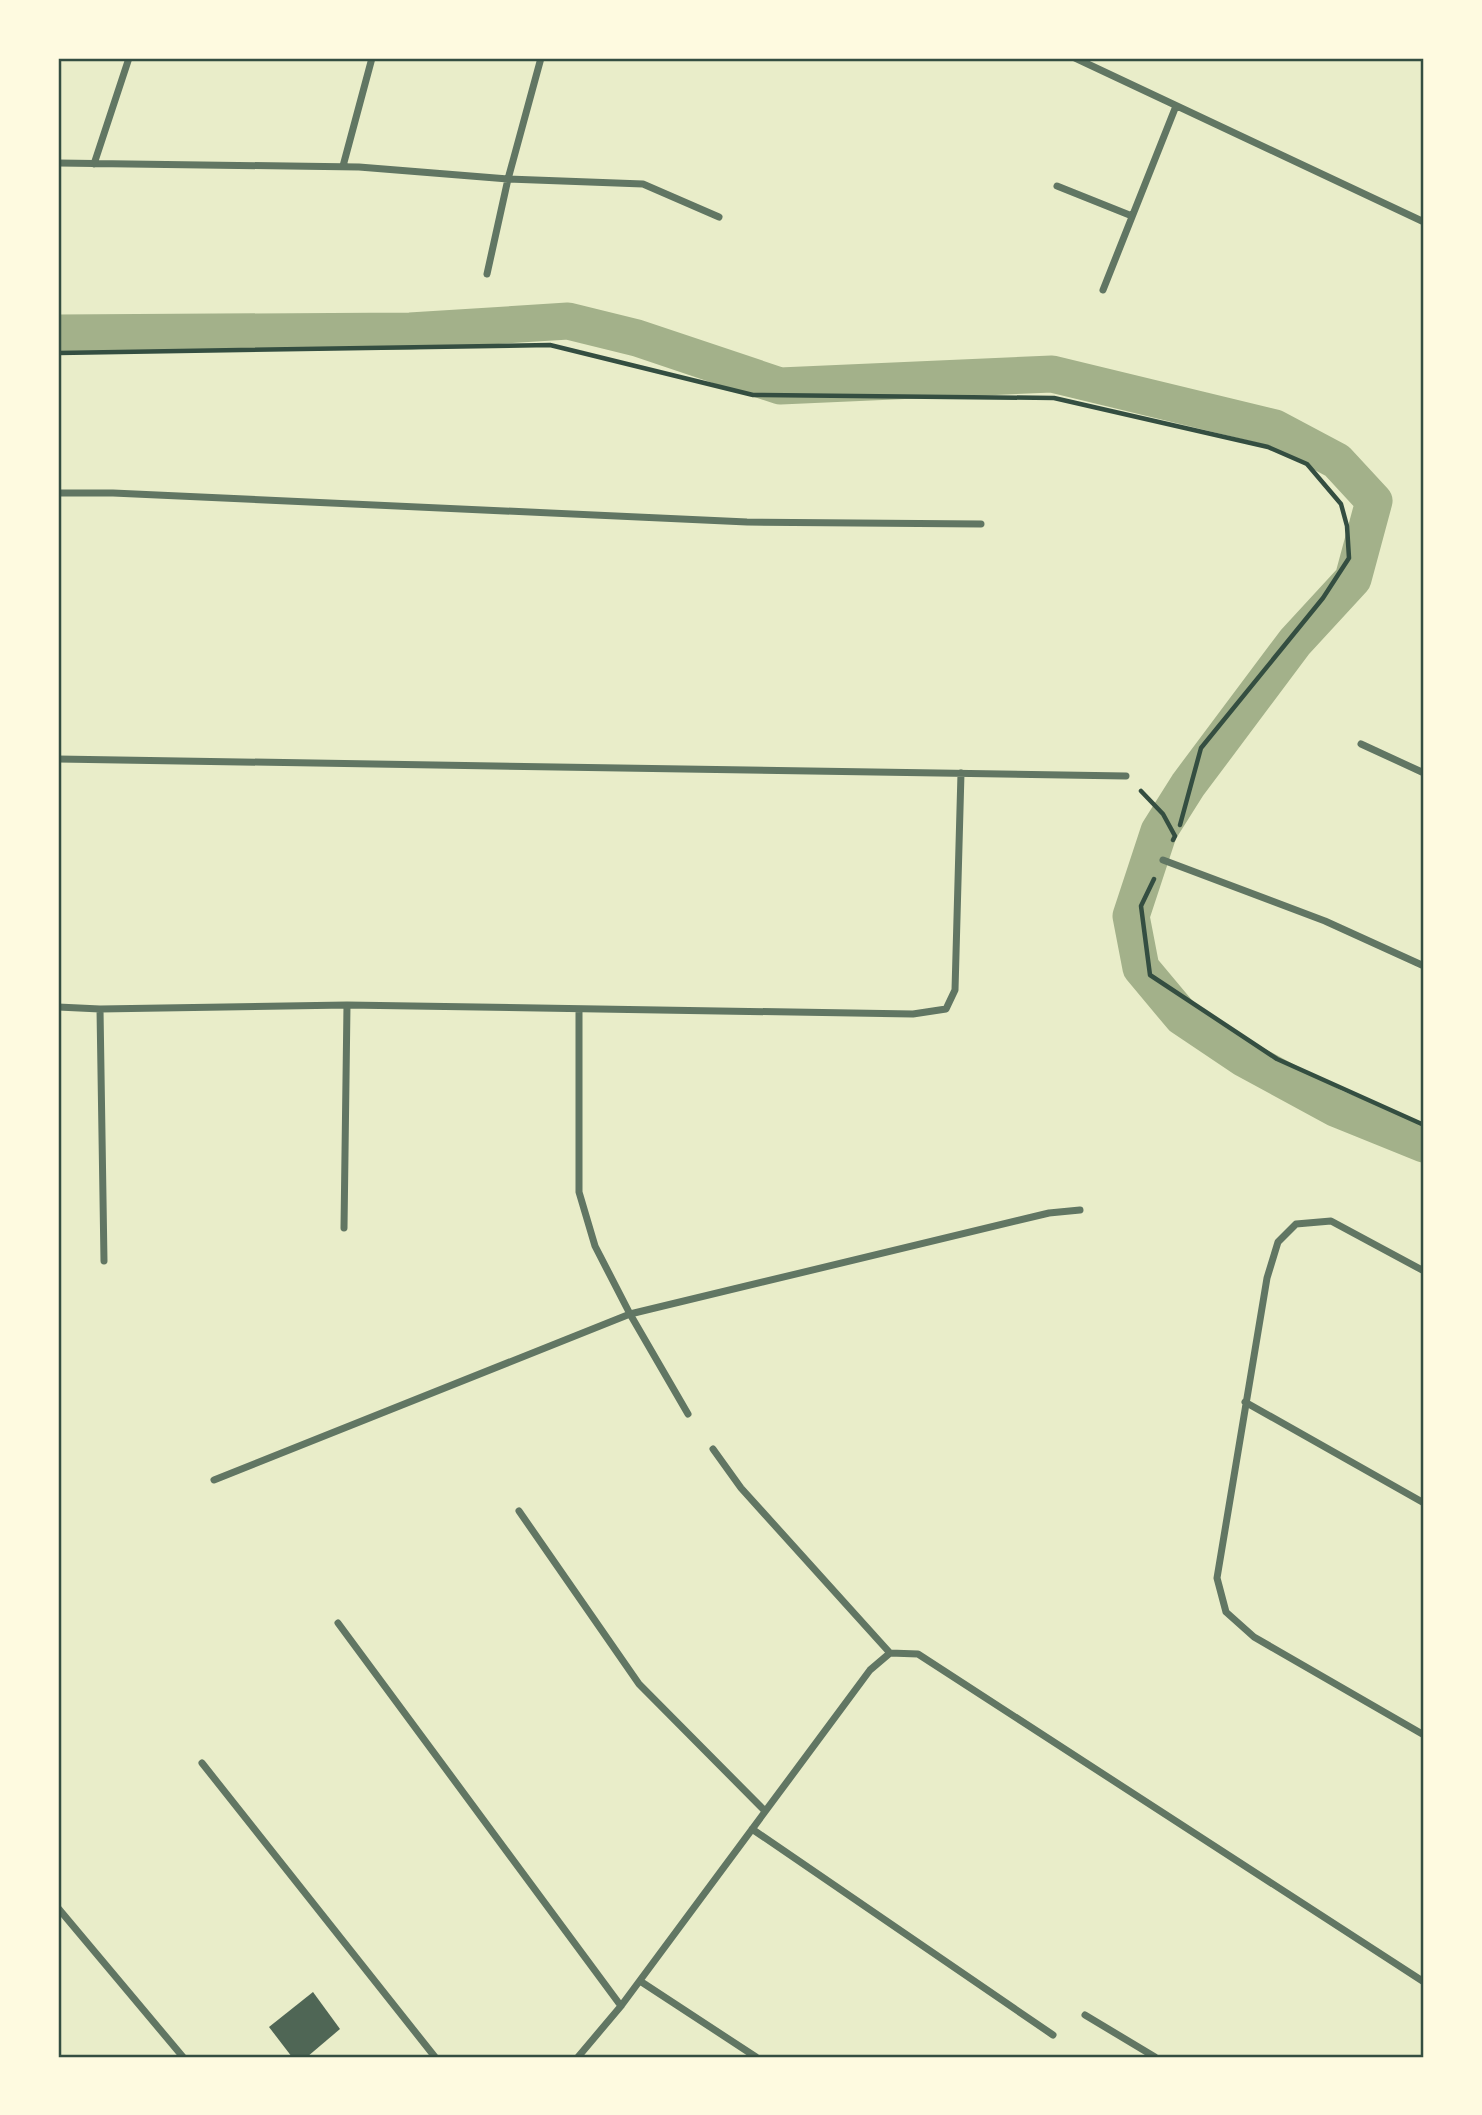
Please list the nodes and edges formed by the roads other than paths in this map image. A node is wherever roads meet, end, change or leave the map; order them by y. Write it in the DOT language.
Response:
graph roads {
  1 [pos="129,58"];
  2 [pos="372,58"];
  3 [pos="541,58"];
  4 [pos="1075,58"];
  5 [pos="1176,106"];
  6 [pos="58,163"];
  7 [pos="94,164"];
  8 [pos="343,166"];
  9 [pos="508,179"];
  10 [pos="1057,186"];
  11 [pos="1424,210"];
  12 [pos="1132,216"];
  13 [pos="719,217"];
  14 [pos="1422,221"];
  15 [pos="487,274"];
  16 [pos="1103,290"];
  17 [pos="58,493"];
  18 [pos="981,524"];
  19 [pos="1361,744"];
  20 [pos="58,760"];
  21 [pos="961,773"];
  22 [pos="1424,773"];
  23 [pos="1126,776"];
  24 [pos="1163,860"];
  25 [pos="1424,966"];
  26 [pos="347,1005"];
  27 [pos="58,1007"];
  28 [pos="100,1009"];
  29 [pos="579,1009"];
  30 [pos="1080,1210"];
  31 [pos="344,1228"];
  32 [pos="104,1261"];
  33 [pos="1424,1271"];
  34 [pos="630,1314"];
  35 [pos="1245,1402"];
  36 [pos="688,1414"];
  37 [pos="713,1449"];
  38 [pos="214,1480"];
  39 [pos="1424,1503"];
  40 [pos="519,1511"];
  41 [pos="338,1623"];
  42 [pos="890,1653"];
  43 [pos="1424,1735"];
  44 [pos="202,1763"];
  45 [pos="765,1811"];
  46 [pos="752,1829"];
  47 [pos="58,1908"];
  48 [pos="640,1981"];
  49 [pos="1424,1982"];
  50 [pos="621,2006"];
  51 [pos="1085,2015"];
  52 [pos="1053,2035"];
  53 [pos="183,2057"];
  54 [pos="435,2057"];
  55 [pos="578,2057"];
  56 [pos="756,2057"];
  57 [pos="1155,2057"];
  1 -- 7 [label="street"];
  2 -- 8 [label="street"];
  3 -- 9 [label="street"];
  4 -- 5 [label="street"];
  5 -- 12 [label="street"];
  5 -- 14 [label="street"];
  6 -- 7 [label="street"];
  7 -- 8 [label="street"];
  8 -- 9 [label="street"];
  9 -- 13 [label="street"];
  9 -- 15 [label="street"];
  10 -- 12 [label="street"];
  11 -- 14 [label="street"];
  12 -- 16 [label="street"];
  17 -- 18 [label="street"];
  19 -- 22 [label="street"];
  20 -- 21 [label="street"];
  21 -- 23 [label="street"];
  21 -- 29 [label="street"];
  24 -- 25 [label="street"];
  26 -- 28 [label="street"];
  26 -- 29 [label="street"];
  26 -- 31 [label="street"];
  27 -- 28 [label="street"];
  28 -- 32 [label="street"];
  29 -- 34 [label="street"];
  30 -- 34 [label="street"];
  33 -- 35 [label="street"];
  34 -- 36 [label="street"];
  34 -- 38 [label="street"];
  35 -- 39 [label="street"];
  35 -- 43 [label="street"];
  37 -- 42 [label="street"];
  40 -- 45 [label="street"];
  41 -- 50 [label="street"];
  42 -- 45 [label="street"];
  42 -- 49 [label="street"];
  44 -- 54 [label="street"];
  45 -- 46 [label="street"];
  46 -- 48 [label="street"];
  46 -- 52 [label="street"];
  47 -- 53 [label="street"];
  48 -- 50 [label="street"];
  48 -- 56 [label="street"];
  50 -- 55 [label="street"];
  51 -- 57 [label="street"];
}
